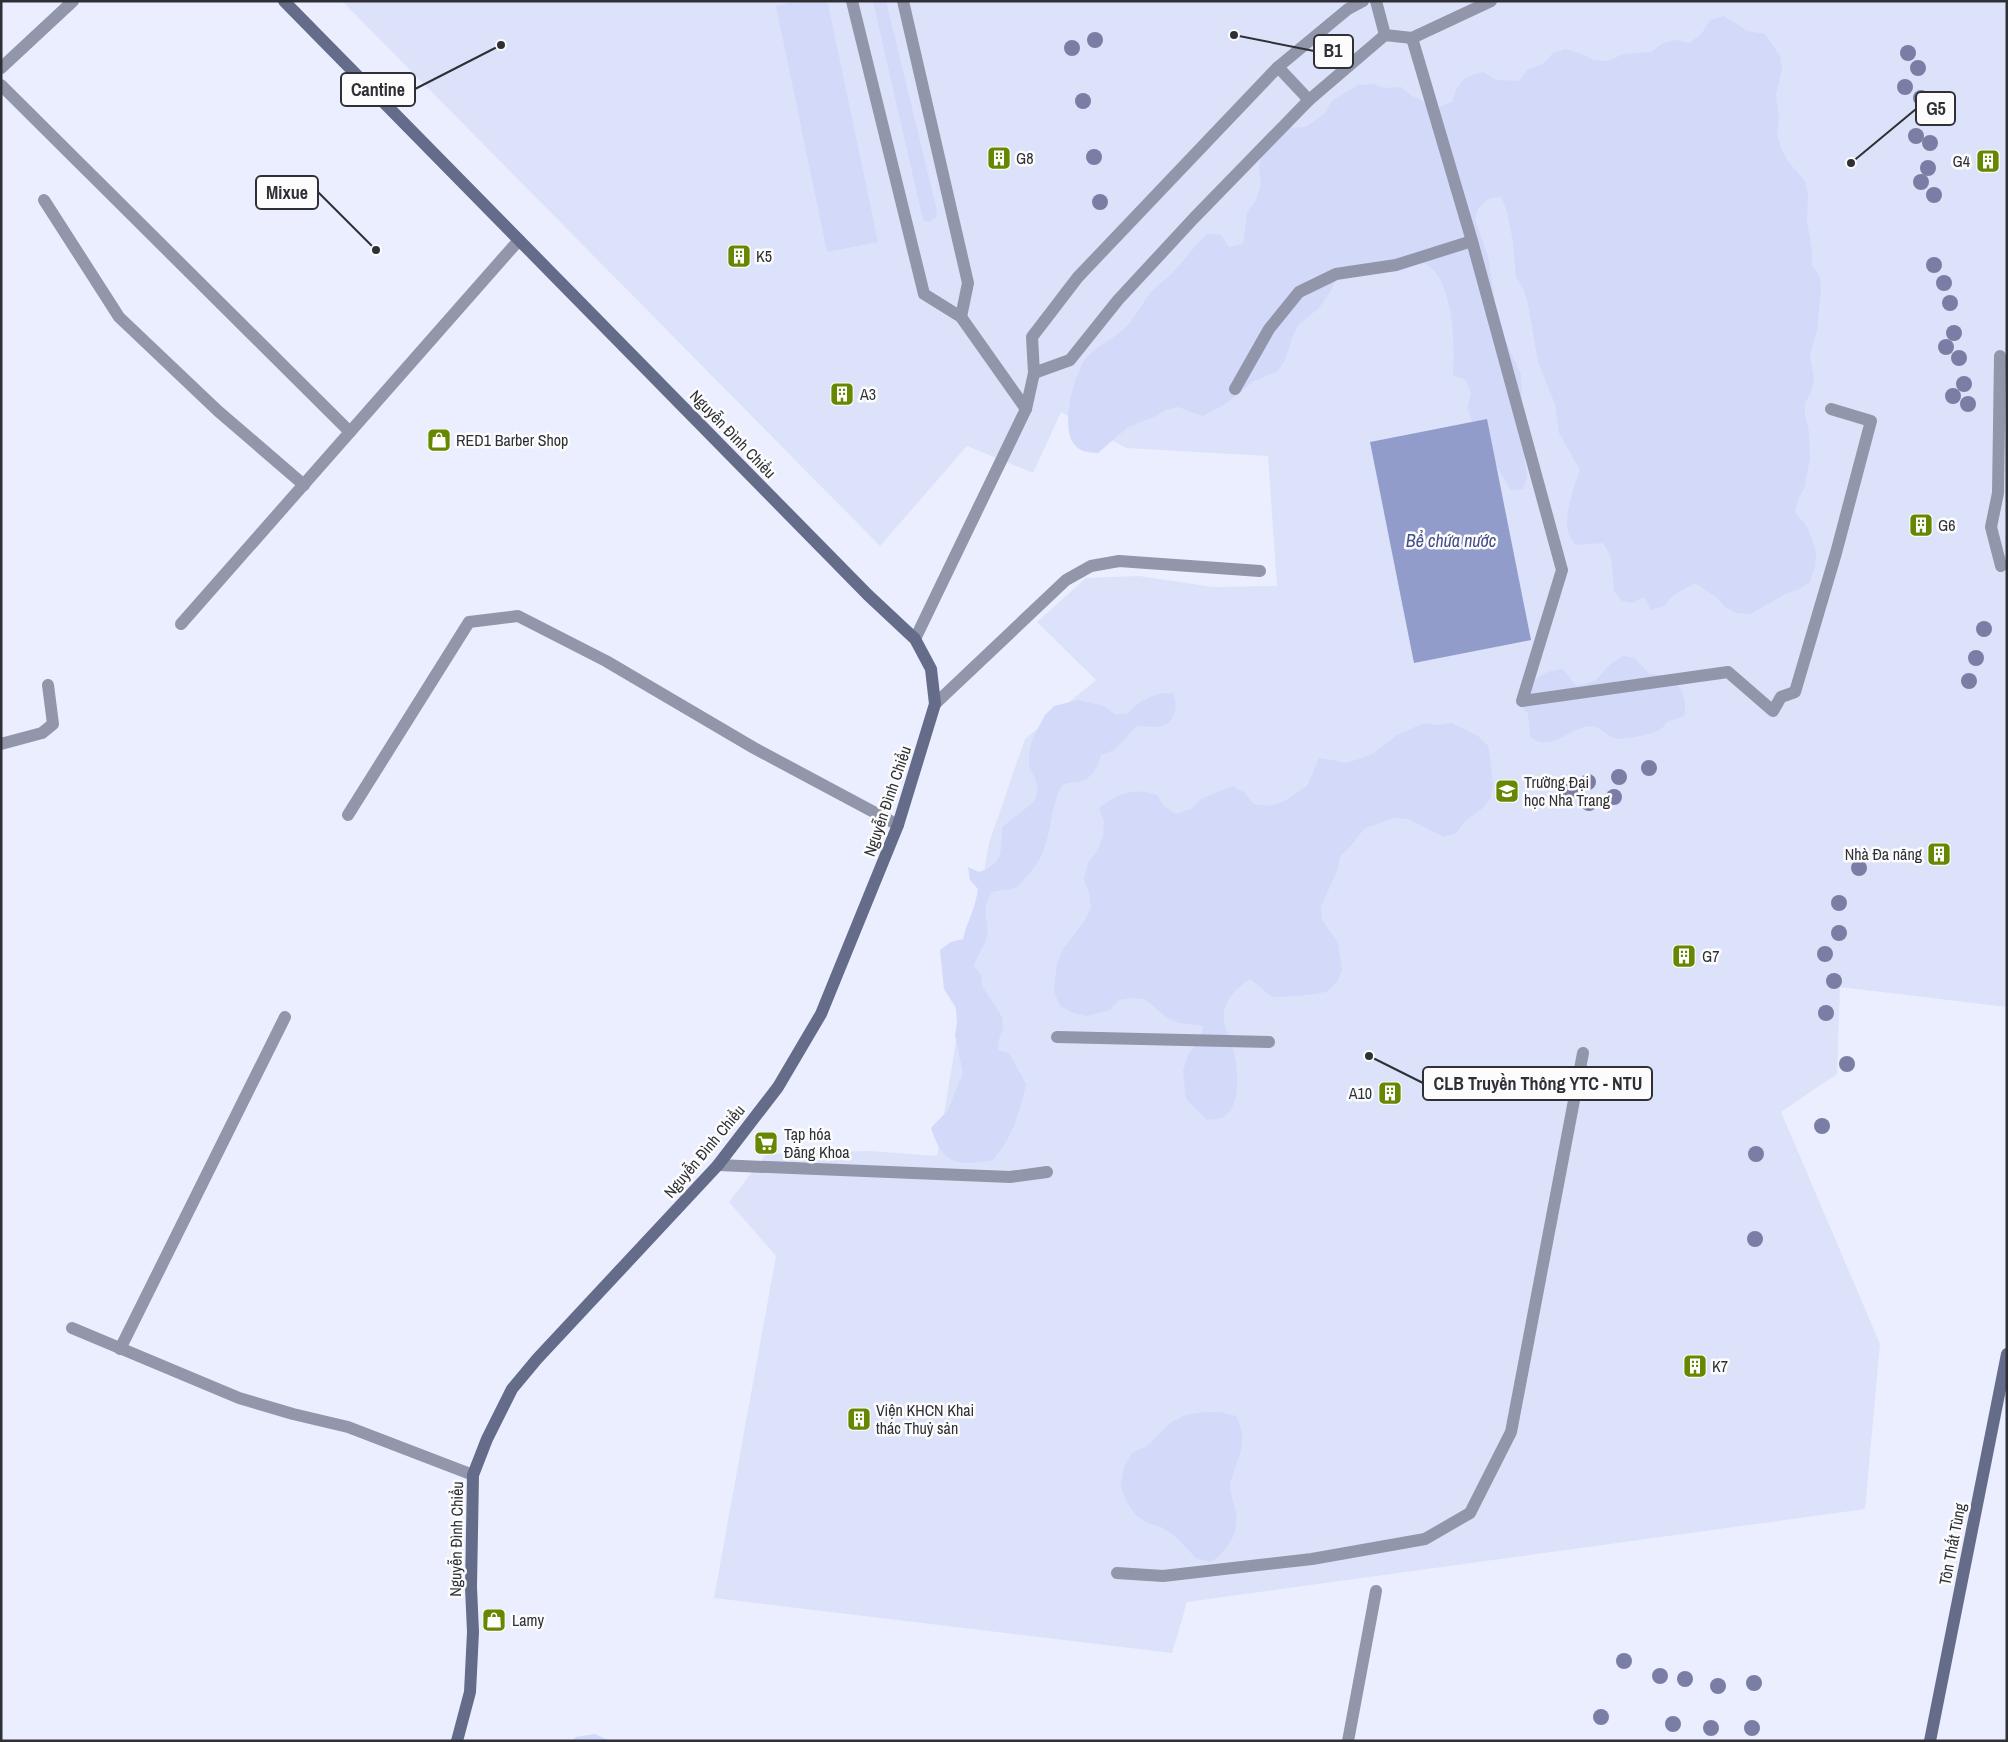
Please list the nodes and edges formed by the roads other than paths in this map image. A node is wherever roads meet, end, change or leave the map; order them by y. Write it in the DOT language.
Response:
graph roads {
  1 [pos="73,1"];
  2 [pos="284,1"];
  3 [pos="852,1"];
  4 [pos="903,1"];
  5 [pos="1363,1"];
  6 [pos="1376,1"];
  7 [pos="1490,1"];
  8 [pos="1385,35"];
  9 [pos="1412,38"];
  10 [pos="1278,67"];
  11 [pos="1,68"];
  12 [pos="1,85"];
  13 [pos="1309,100"];
  14 [pos="44,200"];
  15 [pos="519,240"];
  16 [pos="1472,242"];
  17 [pos="961,316"];
  18 [pos="2000,356"];
  19 [pos="1034,373"];
  20 [pos="1235,389"];
  21 [pos="1026,409"];
  22 [pos="1831,409"];
  23 [pos="350,432"];
  24 [pos="304,484"];
  25 [pos="2001,566"];
  26 [pos="1260,572"];
  27 [pos="181,624"];
  28 [pos="915,640"];
  29 [pos="48,684"];
  30 [pos="935,704"];
  31 [pos="1,744"];
  32 [pos="348,814"];
  33 [pos="898,825"];
  34 [pos="285,1017"];
  35 [pos="1057,1037"];
  36 [pos="1269,1042"];
  37 [pos="1583,1053"];
  38 [pos="718,1165"];
  39 [pos="1047,1172"];
  40 [pos="72,1328"];
  41 [pos="120,1349"];
  42 [pos="2007,1354"];
  43 [pos="473,1475"];
  44 [pos="1117,1573"];
  45 [pos="1376,1591"];
  46 [pos="457,1741"];
  47 [pos="1348,1741"];
  48 [pos="1930,1741"];
  1 -- 11 [label="street"];
  2 -- 15 [label="street, Nguyễn Đình Chiểu"];
  3 -- 17 [label="street"];
  4 -- 17 [label="street"];
  5 -- 10 [label="street"];
  6 -- 8 [label="street"];
  7 -- 9 [label="street"];
  8 -- 9 [label="street"];
  8 -- 13 [label="street"];
  9 -- 16 [label="street"];
  10 -- 13 [label="street"];
  10 -- 19 [label="street"];
  12 -- 23 [label="street"];
  13 -- 19 [label="street"];
  14 -- 24 [label="street"];
  15 -- 23 [label="street"];
  15 -- 28 [label="street, Nguyễn Đình Chiểu"];
  16 -- 20 [label="street"];
  16 -- 22 [label="street"];
  17 -- 21 [label="street"];
  18 -- 25 [label="street"];
  19 -- 21 [label="street"];
  21 -- 28 [label="street"];
  23 -- 24 [label="street"];
  24 -- 27 [label="street"];
  26 -- 30 [label="street"];
  28 -- 30 [label="street, Nguyễn Đình Chiểu"];
  29 -- 31 [label="street"];
  30 -- 33 [label="street, Nguyễn Đình Chiểu"];
  32 -- 33 [label="street"];
  33 -- 38 [label="street, Nguyễn Đình Chiểu"];
  34 -- 41 [label="street"];
  35 -- 36 [label="street"];
  37 -- 44 [label="street"];
  38 -- 39 [label="street"];
  38 -- 43 [label="street, Nguyễn Đình Chiểu"];
  40 -- 41 [label="street"];
  41 -- 43 [label="street"];
  42 -- 48 [label="street, Tôn Thất Tùng"];
  43 -- 46 [label="street, Nguyễn Đình Chiểu"];
  45 -- 47 [label="street"];
}
